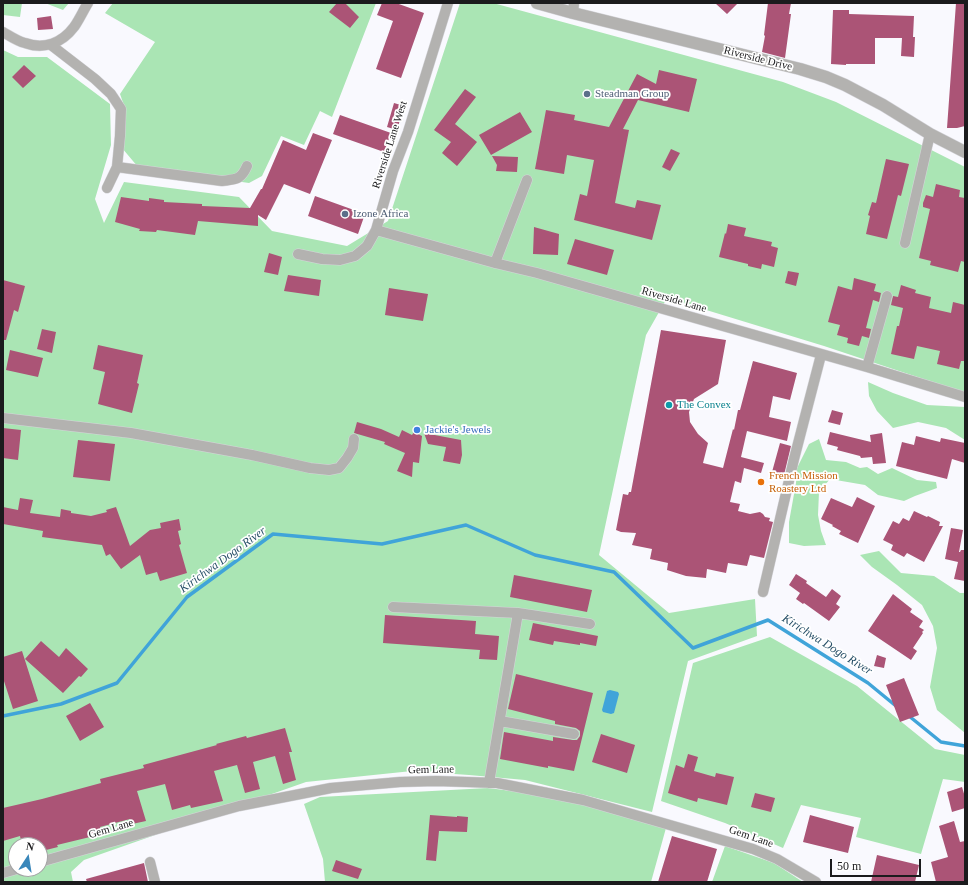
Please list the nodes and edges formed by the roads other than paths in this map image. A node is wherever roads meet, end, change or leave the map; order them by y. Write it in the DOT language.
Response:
graph roads {
  1 [pos="88,3"];
  2 [pos="448,3"];
  3 [pos="537,3"];
  4 [pos="574,8"];
  5 [pos="3,32"];
  6 [pos="51,45"];
  7 [pos="930,134"];
  8 [pos="965,152"];
  9 [pos="247,166"];
  10 [pos="116,167"];
  11 [pos="527,180"];
  12 [pos="107,188"];
  13 [pos="376,230"];
  14 [pos="905,243"];
  15 [pos="298,254"];
  16 [pos="495,263"];
  17 [pos="887,296"];
  18 [pos="821,355"];
  19 [pos="867,367"];
  20 [pos="965,397"];
  21 [pos="3,418"];
  22 [pos="354,439"];
  23 [pos="763,592"];
  24 [pos="393,607"];
  25 [pos="518,613"];
  26 [pos="590,624"];
  27 [pos="500,721"];
  28 [pos="574,734"];
  29 [pos="489,783"];
  30 [pos="48,860"];
  31 [pos="150,862"];
  32 [pos="155,882"];
  33 [pos="816,882"];
  1 -- 6 [label="street"];
  2 -- 13 [label="street, Riverside Lane West"];
  3 -- 4 [label="street, Riverside Drive"];
  4 -- 7 [label="street, Riverside Drive"];
  5 -- 6 [label="street"];
  6 -- 10 [label="street"];
  7 -- 8 [label="street, Riverside Drive"];
  7 -- 14 [label="street"];
  9 -- 10 [label="street"];
  10 -- 12 [label="street"];
  11 -- 16 [label="street"];
  13 -- 15 [label="street, Riverside Lane West"];
  13 -- 16 [label="street, Riverside Lane"];
  16 -- 18 [label="street, Riverside Lane"];
  17 -- 19 [label="street"];
  18 -- 19 [label="street, Riverside Lane"];
  18 -- 23 [label="street"];
  19 -- 20 [label="street, Riverside Lane"];
  21 -- 22 [label="street"];
  24 -- 25 [label="street"];
  25 -- 26 [label="street"];
  25 -- 27 [label="street"];
  27 -- 28 [label="street"];
  27 -- 29 [label="street"];
  29 -- 30 [label="street, Gem Lane"];
  29 -- 33 [label="street, Gem Lane"];
  31 -- 32 [label="street"];
}
